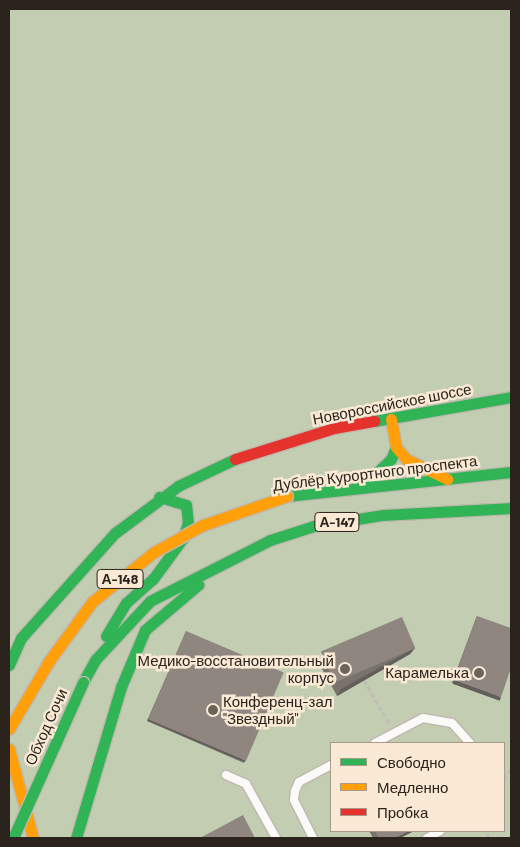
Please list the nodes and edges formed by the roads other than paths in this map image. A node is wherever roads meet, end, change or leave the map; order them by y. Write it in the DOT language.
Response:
graph roads {
  1 [pos="511,397"];
  2 [pos="391,419"];
  3 [pos="396,447"];
  4 [pos="210,469"];
  5 [pos="511,472"];
  6 [pos="447,478"];
  7 [pos="362,487"];
  8 [pos="159,497"];
  9 [pos="511,508"];
  10 [pos="189,512"];
  11 [pos="233,557"];
  12 [pos="96,659"];
  13 [pos="9,665"];
  14 [pos="9,729"];
  15 [pos="376,742"];
  16 [pos="469,742"];
  17 [pos="9,749"];
  18 [pos="330,766"];
  19 [pos="226,775"];
  20 [pos="438,832"];
  21 [pos="13,838"];
  22 [pos="34,838"];
  23 [pos="76,838"];
  24 [pos="276,838"];
  25 [pos="314,838"];
  26 [pos="427,838"];
  1 -- 2 [label="main road, Новороссийское шоссе"];
  2 -- 3 [label="main road"];
  2 -- 4 [label="main road, Новороссийское шоссе"];
  3 -- 6 [label="main road, А-148"];
  3 -- 7 [label="main road"];
  4 -- 8 [label="main road, Новороссийское шоссе"];
  4 -- 10 [label="main road, А-147"];
  5 -- 6 [label="main road, Дублёр Курортного проспекта / А-148"];
  6 -- 7 [label="main road, Дублёр Курортного проспекта / А-148"];
  7 -- 14 [label="main road, Дублёр Курортного проспекта / А-148, bridge"];
  8 -- 10 [label="main road"];
  8 -- 13 [label="main road, Новороссийское шоссе"];
  9 -- 11 [label="main road, А-147"];
  10 -- 12 [label="main road, А-147"];
  11 -- 12 [label="main road, А-147"];
  11 -- 23 [label="main road, А-147"];
  12 -- 21 [label="main road, Обход Сочи / А-147, bridge"];
  15 -- 16 [label="lane"];
  17 -- 22 [label="main road"];
  18 -- 25 [label="lane"];
  19 -- 24 [label="lane"];
  20 -- 26 [label="lane"];
}
